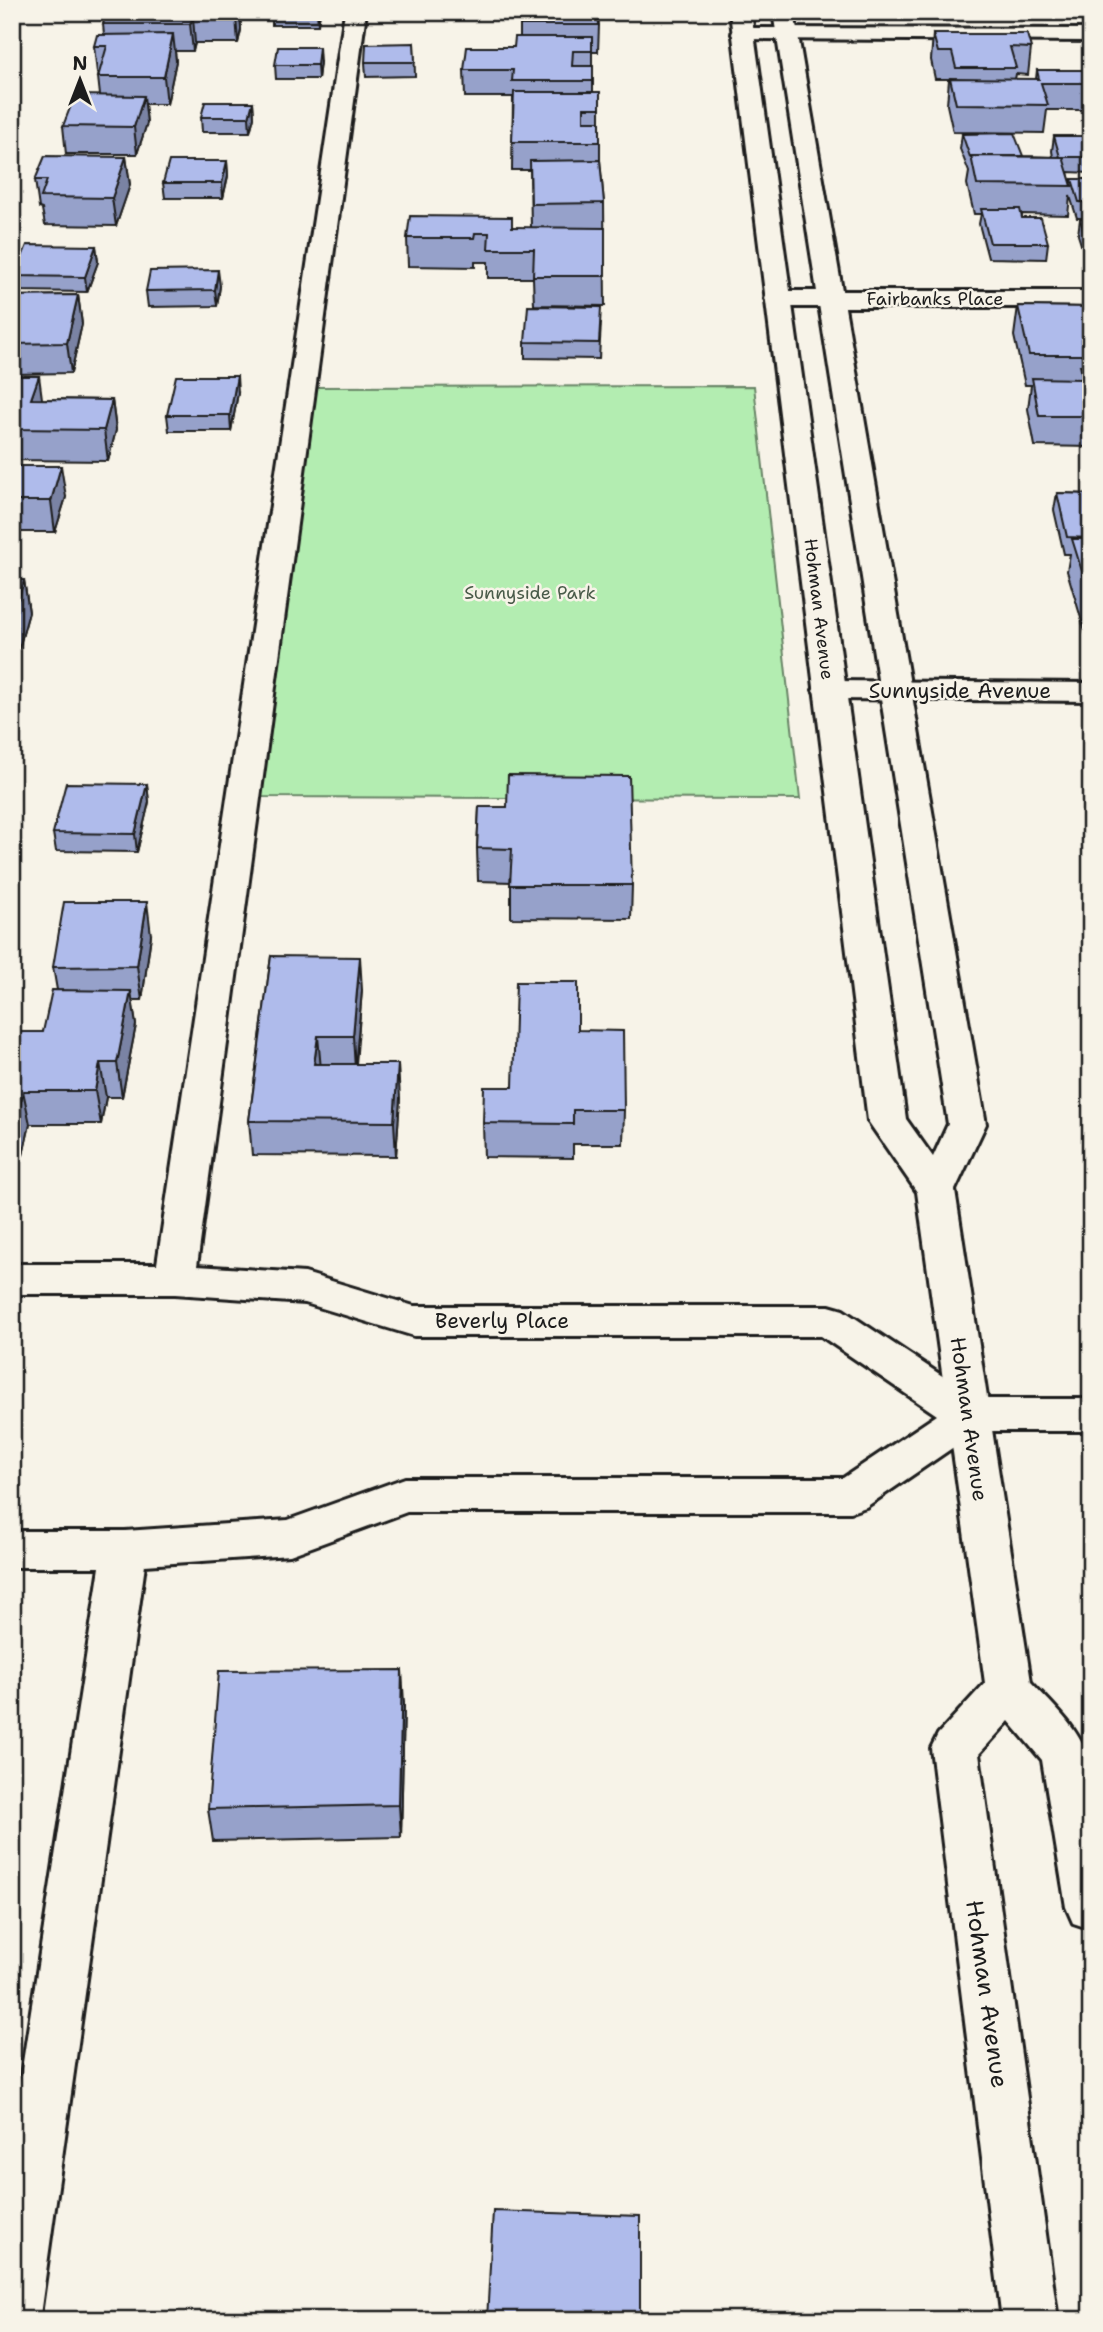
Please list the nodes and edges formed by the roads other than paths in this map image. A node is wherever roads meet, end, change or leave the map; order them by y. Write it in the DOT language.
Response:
graph roads {
  1 [pos="356,12"];
  2 [pos="1077,12"];
  3 [pos="742,23"];
  4 [pos="785,23"];
  5 [pos="1089,39"];
  6 [pos="778,299"];
  7 [pos="830,299"];
  8 [pos="1091,299"];
  9 [pos="830,690"];
  10 [pos="895,691"];
  11 [pos="1091,692"];
  12 [pos="936,1190"];
  13 [pos="12,1279"];
  14 [pos="175,1279"];
  15 [pos="969,1415"];
  16 [pos="1091,1415"];
  17 [pos="12,1549"];
  18 [pos="125,1549"];
  19 [pos="1009,1689"];
  20 [pos="1091,1907"];
  21 [pos="12,2315"];
  22 [pos="1030,2320"];
  1 -- 14 [label="main road"];
  2 -- 5 [label="main road"];
  3 -- 4 [label="main road"];
  3 -- 6 [label="main road, Hohman Avenue"];
  4 -- 5 [label="main road"];
  4 -- 7 [label="main road"];
  6 -- 7 [label="main road, Fairbanks Place"];
  6 -- 9 [label="main road, Hohman Avenue"];
  7 -- 8 [label="main road, Fairbanks Place"];
  7 -- 10 [label="main road"];
  9 -- 10 [label="main road, Sunnyside Avenue"];
  9 -- 12 [label="main road, Hohman Avenue"];
  10 -- 11 [label="main road, Sunnyside Avenue"];
  10 -- 12 [label="main road"];
  12 -- 15 [label="main road, Hohman Avenue"];
  13 -- 14 [label="main road, Beverly Place"];
  14 -- 15 [label="main road, Beverly Place"];
  15 -- 16 [label="main road"];
  15 -- 18 [label="main road"];
  15 -- 19 [label="main road, Hohman Avenue"];
  17 -- 18 [label="main road"];
  18 -- 21 [label="main road"];
  19 -- 20 [label="main road"];
  19 -- 22 [label="main road, Hohman Avenue"];
}
